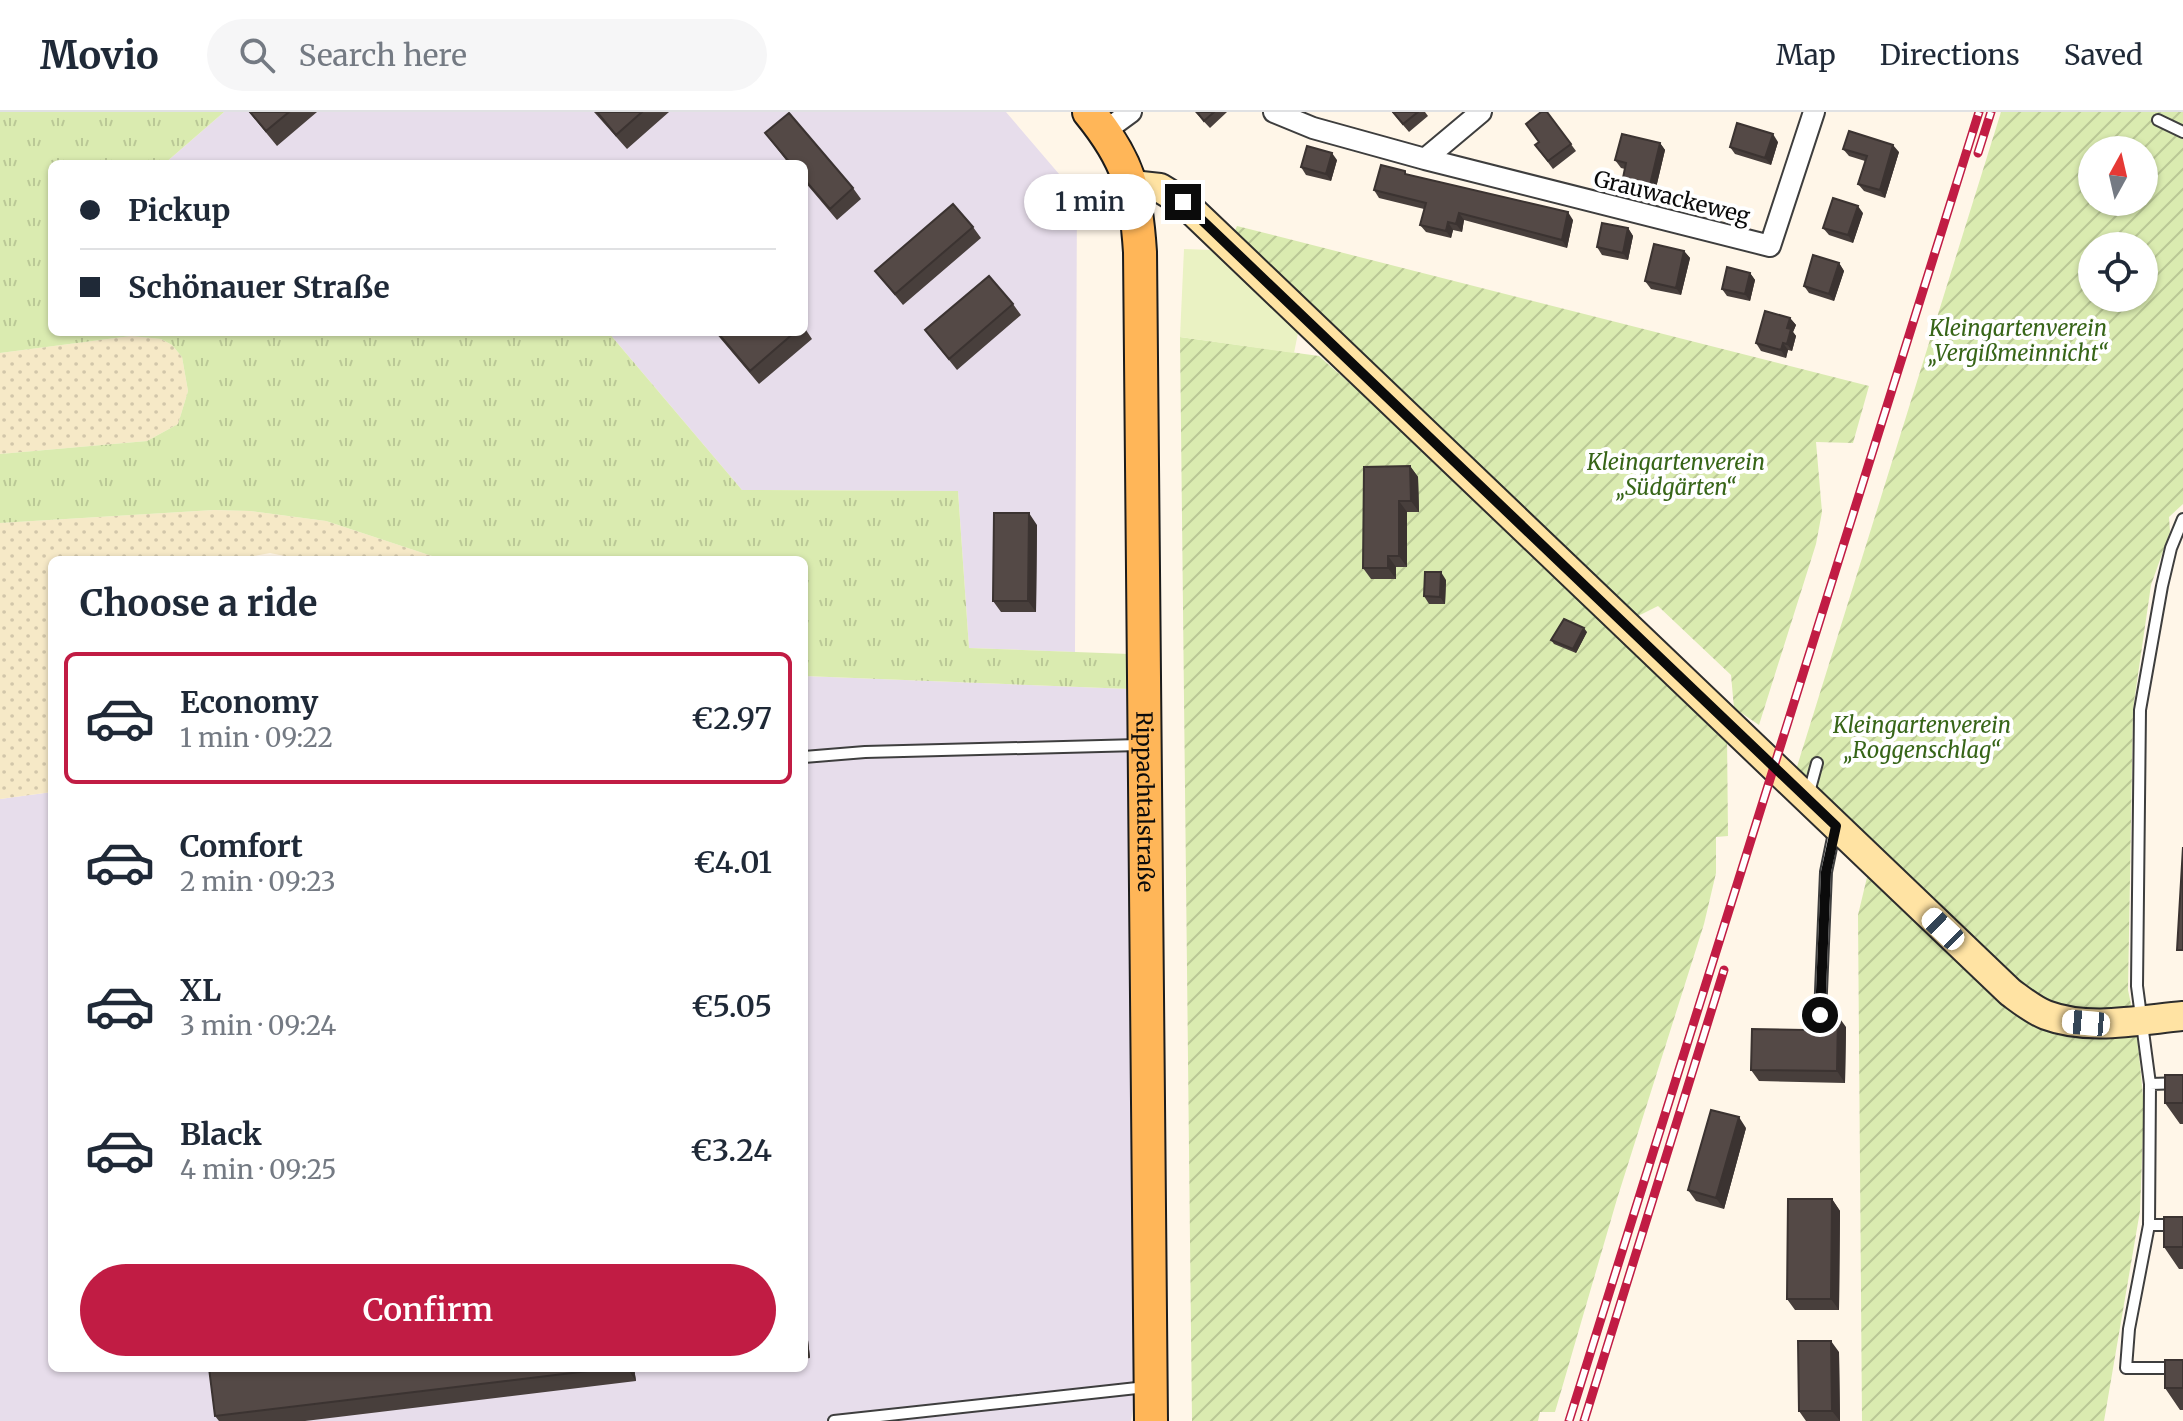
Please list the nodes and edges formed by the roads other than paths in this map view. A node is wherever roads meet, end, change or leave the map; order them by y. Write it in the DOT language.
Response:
graph roads {
  1 [pos="1131,112"];
  2 [pos="1274,112"];
  3 [pos="1481,112"];
  4 [pos="1814,112"];
  5 [pos="2158,120"];
  6 [pos="1097,122"];
  7 [pos="2183,132"];
  8 [pos="1425,159"];
  9 [pos="1132,185"];
  10 [pos="2183,519"];
  11 [pos="1145,745"];
  12 [pos="808,757"];
  13 [pos="1817,763"];
  14 [pos="1807,799"];
  15 [pos="1836,826"];
  16 [pos="1820,1015"];
  17 [pos="2183,1016"];
  18 [pos="2142,1020"];
  19 [pos="2183,1083"];
  20 [pos="2150,1084"];
  21 [pos="2149,1225"];
  22 [pos="2183,1225"];
  23 [pos="2183,1368"];
  24 [pos="1152,1386"];
  25 [pos="834,1421"];
  26 [pos="1151,1421"];
  1 -- 6 [label="street"];
  2 -- 8 [label="street, Grauwackeweg"];
  3 -- 8 [label="street"];
  4 -- 8 [label="street, Grauwackeweg"];
  5 -- 7 [label="lane"];
  6 -- 9 [label="main road, Rippachtalstraße"];
  9 -- 11 [label="main road, Rippachtalstraße"];
  9 -- 14 [label="street"];
  10 -- 18 [label="lane"];
  11 -- 12 [label="lane"];
  11 -- 24 [label="main road, Rippachtalstraße"];
  13 -- 14 [label="lane"];
  14 -- 15 [label="street"];
  15 -- 16 [label="lane"];
  15 -- 18 [label="street"];
  17 -- 18 [label="street"];
  18 -- 20 [label="lane"];
  19 -- 20 [label="lane"];
  20 -- 21 [label="lane"];
  21 -- 22 [label="lane"];
  21 -- 23 [label="lane"];
  24 -- 25 [label="lane"];
  24 -- 26 [label="main road, Rippachtalstraße"];
}
